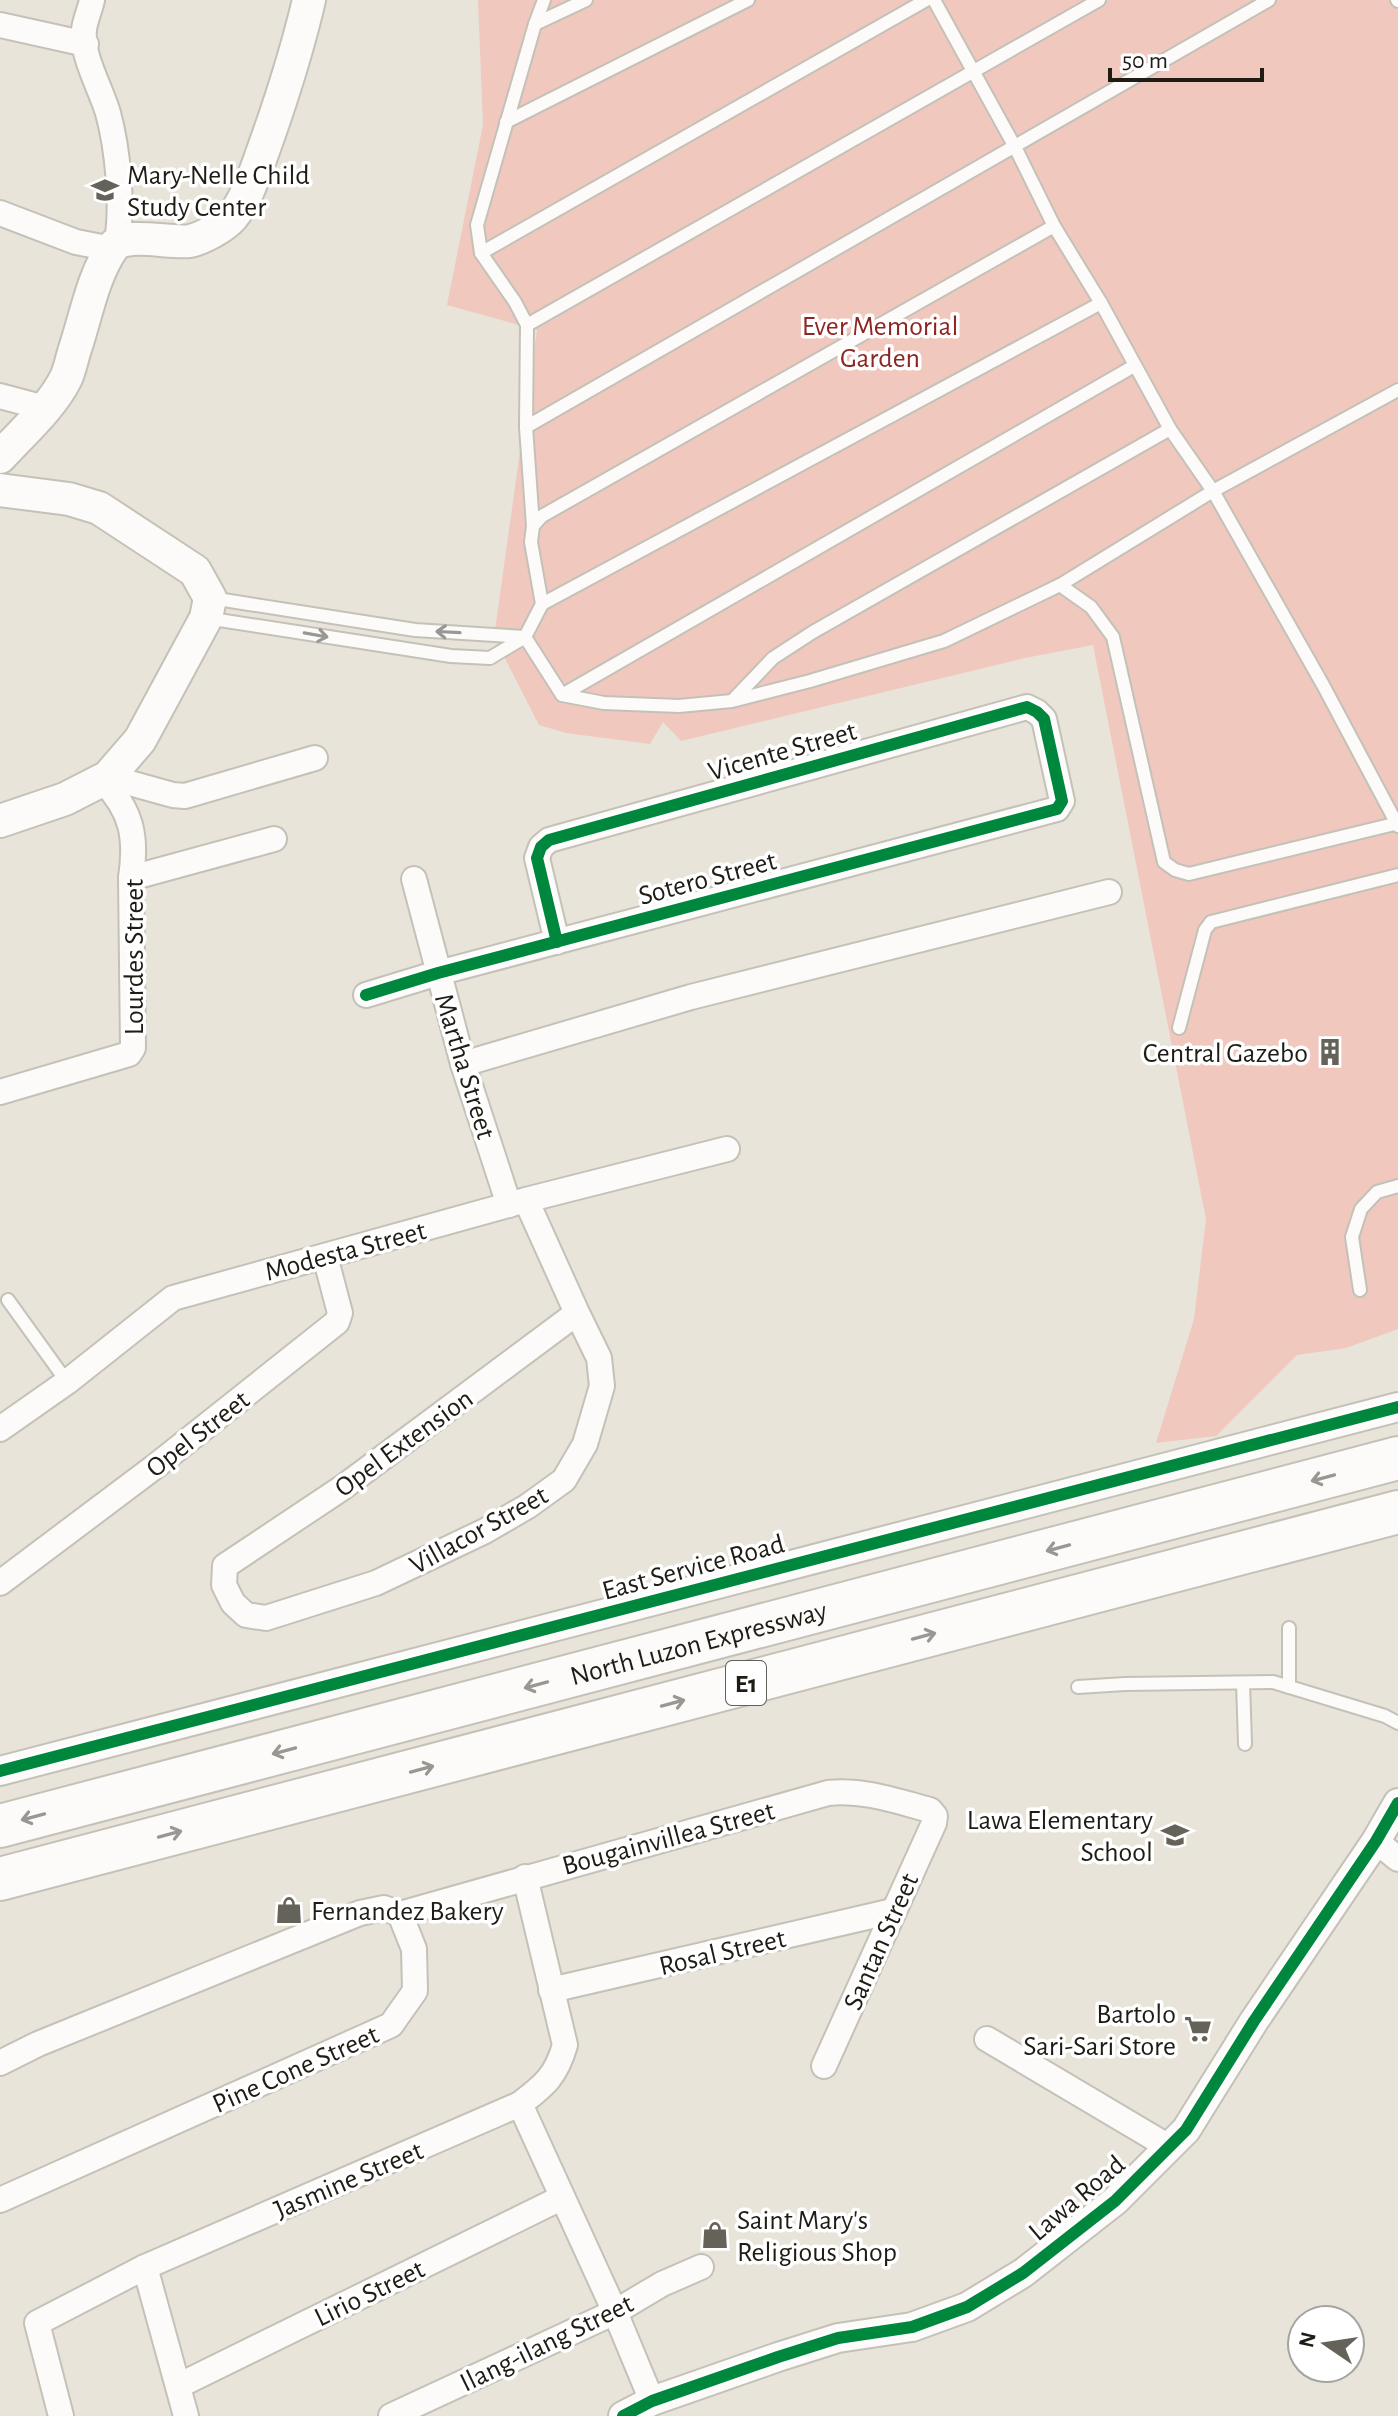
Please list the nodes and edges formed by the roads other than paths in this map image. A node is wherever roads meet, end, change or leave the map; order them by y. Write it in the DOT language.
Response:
graph roads {
  1 [pos="92,0"];
  2 [pos="309,0"];
  3 [pos="544,0"];
  4 [pos="586,0"];
  5 [pos="748,0"];
  6 [pos="926,0"];
  7 [pos="934,0"];
  8 [pos="1099,0"];
  9 [pos="1269,0"];
  10 [pos="535,24"];
  11 [pos="0,25"];
  12 [pos="86,44"];
  13 [pos="975,71"];
  14 [pos="506,122"];
  15 [pos="1015,147"];
  16 [pos="0,213"];
  17 [pos="1054,226"];
  18 [pos="114,246"];
  19 [pos="481,253"];
  20 [pos="1101,303"];
  21 [pos="527,325"];
  22 [pos="1134,366"];
  23 [pos="1398,390"];
  24 [pos="0,396"];
  25 [pos="45,408"];
  26 [pos="526,427"];
  27 [pos="1170,429"];
  28 [pos="0,457"];
  29 [pos="0,490"];
  30 [pos="1213,491"];
  31 [pos="533,526"];
  32 [pos="1060,585"];
  33 [pos="542,604"];
  34 [pos="208,608"];
  35 [pos="525,637"];
  36 [pos="562,695"];
  37 [pos="732,701"];
  38 [pos="315,758"];
  39 [pos="106,779"];
  40 [pos="1060,806"];
  41 [pos="0,821"];
  42 [pos="1398,824"];
  43 [pos="274,839"];
  44 [pos="1398,875"];
  45 [pos="131,878"];
  46 [pos="414,879"];
  47 [pos="1109,892"];
  48 [pos="557,942"];
  49 [pos="438,973"];
  50 [pos="366,995"];
  51 [pos="1179,1028"];
  52 [pos="463,1064"];
  53 [pos="0,1092"];
  54 [pos="727,1149"];
  55 [pos="1398,1186"];
  56 [pos="518,1202"];
  57 [pos="325,1256"];
  58 [pos="1360,1290"];
  59 [pos="8,1300"];
  60 [pos="577,1313"];
  61 [pos="67,1382"];
  62 [pos="1398,1407"];
  63 [pos="0,1429"];
  64 [pos="1398,1458"];
  65 [pos="1398,1512"];
  66 [pos="225,1566"];
  67 [pos="0,1583"];
  68 [pos="1289,1628"];
  69 [pos="1243,1683"];
  70 [pos="1078,1687"];
  71 [pos="1289,1687"];
  72 [pos="1398,1723"];
  73 [pos="1245,1744"];
  74 [pos="0,1771"];
  75 [pos="1398,1803"];
  76 [pos="935,1816"];
  77 [pos="0,1826"];
  78 [pos="1387,1850"];
  79 [pos="525,1877"];
  80 [pos="0,1879"];
  81 [pos="893,1911"];
  82 [pos="400,1914"];
  83 [pos="551,1990"];
  84 [pos="987,2039"];
  85 [pos="0,2063"];
  86 [pos="824,2066"];
  87 [pos="520,2104"];
  88 [pos="1169,2147"];
  89 [pos="561,2198"];
  90 [pos="0,2200"];
  91 [pos="145,2267"];
  92 [pos="701,2267"];
  93 [pos="615,2312"];
  94 [pos="178,2386"];
  95 [pos="652,2401"];
  96 [pos="61,2416"];
  97 [pos="186,2416"];
  98 [pos="391,2416"];
  99 [pos="623,2416"];
  1 -- 12 [label="street"];
  2 -- 18 [label="main road"];
  3 -- 10 [label="lane"];
  4 -- 10 [label="lane"];
  5 -- 14 [label="lane"];
  6 -- 19 [label="lane"];
  7 -- 13 [label="lane"];
  8 -- 13 [label="lane"];
  9 -- 15 [label="lane"];
  10 -- 14 [label="lane"];
  11 -- 12 [label="street"];
  12 -- 18 [label="street"];
  13 -- 15 [label="lane"];
  13 -- 21 [label="lane"];
  14 -- 19 [label="lane"];
  15 -- 17 [label="lane"];
  15 -- 26 [label="lane"];
  16 -- 18 [label="street"];
  17 -- 20 [label="lane"];
  17 -- 31 [label="lane"];
  18 -- 25 [label="main road"];
  19 -- 21 [label="lane"];
  20 -- 22 [label="lane"];
  20 -- 33 [label="lane"];
  21 -- 26 [label="lane"];
  22 -- 27 [label="lane"];
  22 -- 36 [label="lane"];
  23 -- 30 [label="lane"];
  24 -- 25 [label="street"];
  25 -- 28 [label="main road"];
  26 -- 31 [label="lane"];
  27 -- 30 [label="lane"];
  27 -- 37 [label="lane"];
  29 -- 34 [label="main road"];
  30 -- 32 [label="lane"];
  30 -- 42 [label="lane"];
  31 -- 33 [label="lane"];
  32 -- 37 [label="lane"];
  32 -- 42 [label="lane"];
  33 -- 35 [label="lane"];
  35 -- 34 [label="lane, one-way"];
  34 -- 35 [label="lane, one-way"];
  34 -- 39 [label="main road"];
  35 -- 36 [label="lane"];
  36 -- 37 [label="lane"];
  38 -- 39 [label="street"];
  39 -- 41 [label="main road"];
  39 -- 45 [label="street, Lourdes Street"];
  40 -- 48 [label="street, Sotero Street"];
  40 -- 48 [label="street, Vicente Street"];
  43 -- 45 [label="street"];
  44 -- 51 [label="lane"];
  45 -- 53 [label="street, Lourdes Street"];
  46 -- 49 [label="street, Martha Street"];
  47 -- 52 [label="street"];
  48 -- 49 [label="street, Sotero Street"];
  49 -- 50 [label="street, Sotero Street"];
  49 -- 52 [label="street, Martha Street"];
  52 -- 56 [label="street, Martha Street"];
  54 -- 56 [label="street, Modesta Street"];
  55 -- 58 [label="lane"];
  56 -- 57 [label="street, Modesta Street"];
  56 -- 60 [label="street, Villacor Street"];
  57 -- 61 [label="street, Modesta Street"];
  57 -- 67 [label="street, Opel Street"];
  59 -- 61 [label="lane"];
  60 -- 66 [label="street, Opel Extension"];
  60 -- 66 [label="street, Villacor Street"];
  61 -- 63 [label="street, Modesta Street"];
  62 -- 74 [label="street, East Service Road"];
  64 -- 77 [label="highway, North Luzon Expressway / E1, one-way"];
  80 -- 65 [label="highway, North Luzon Expressway / E1, one-way"];
  68 -- 71 [label="lane"];
  69 -- 70 [label="lane"];
  69 -- 71 [label="lane"];
  69 -- 73 [label="lane"];
  71 -- 72 [label="lane"];
  75 -- 78 [label="street, Lawa Road"];
  76 -- 79 [label="street, Bougainvillea Street"];
  76 -- 81 [label="street, Santan Street"];
  78 -- 88 [label="street, Lawa Road"];
  79 -- 82 [label="street, Bougainvillea Street"];
  79 -- 83 [label="street, Jasmine Street"];
  81 -- 83 [label="street, Rosal Street"];
  81 -- 86 [label="street, Santan Street"];
  82 -- 85 [label="street"];
  82 -- 90 [label="street, Pine Cone Street"];
  83 -- 87 [label="street, Jasmine Street"];
  84 -- 88 [label="street"];
  87 -- 89 [label="street"];
  87 -- 91 [label="street, Jasmine Street"];
  88 -- 95 [label="street, Lawa Road"];
  89 -- 93 [label="street"];
  89 -- 94 [label="street, Lirio Street"];
  91 -- 94 [label="street"];
  91 -- 96 [label="street, Jasmine Street"];
  92 -- 93 [label="street, Ilang-ilang Street"];
  93 -- 95 [label="street"];
  93 -- 98 [label="street, Ilang-ilang Street"];
  94 -- 97 [label="street"];
  95 -- 99 [label="street, Lawa Road"];
}
